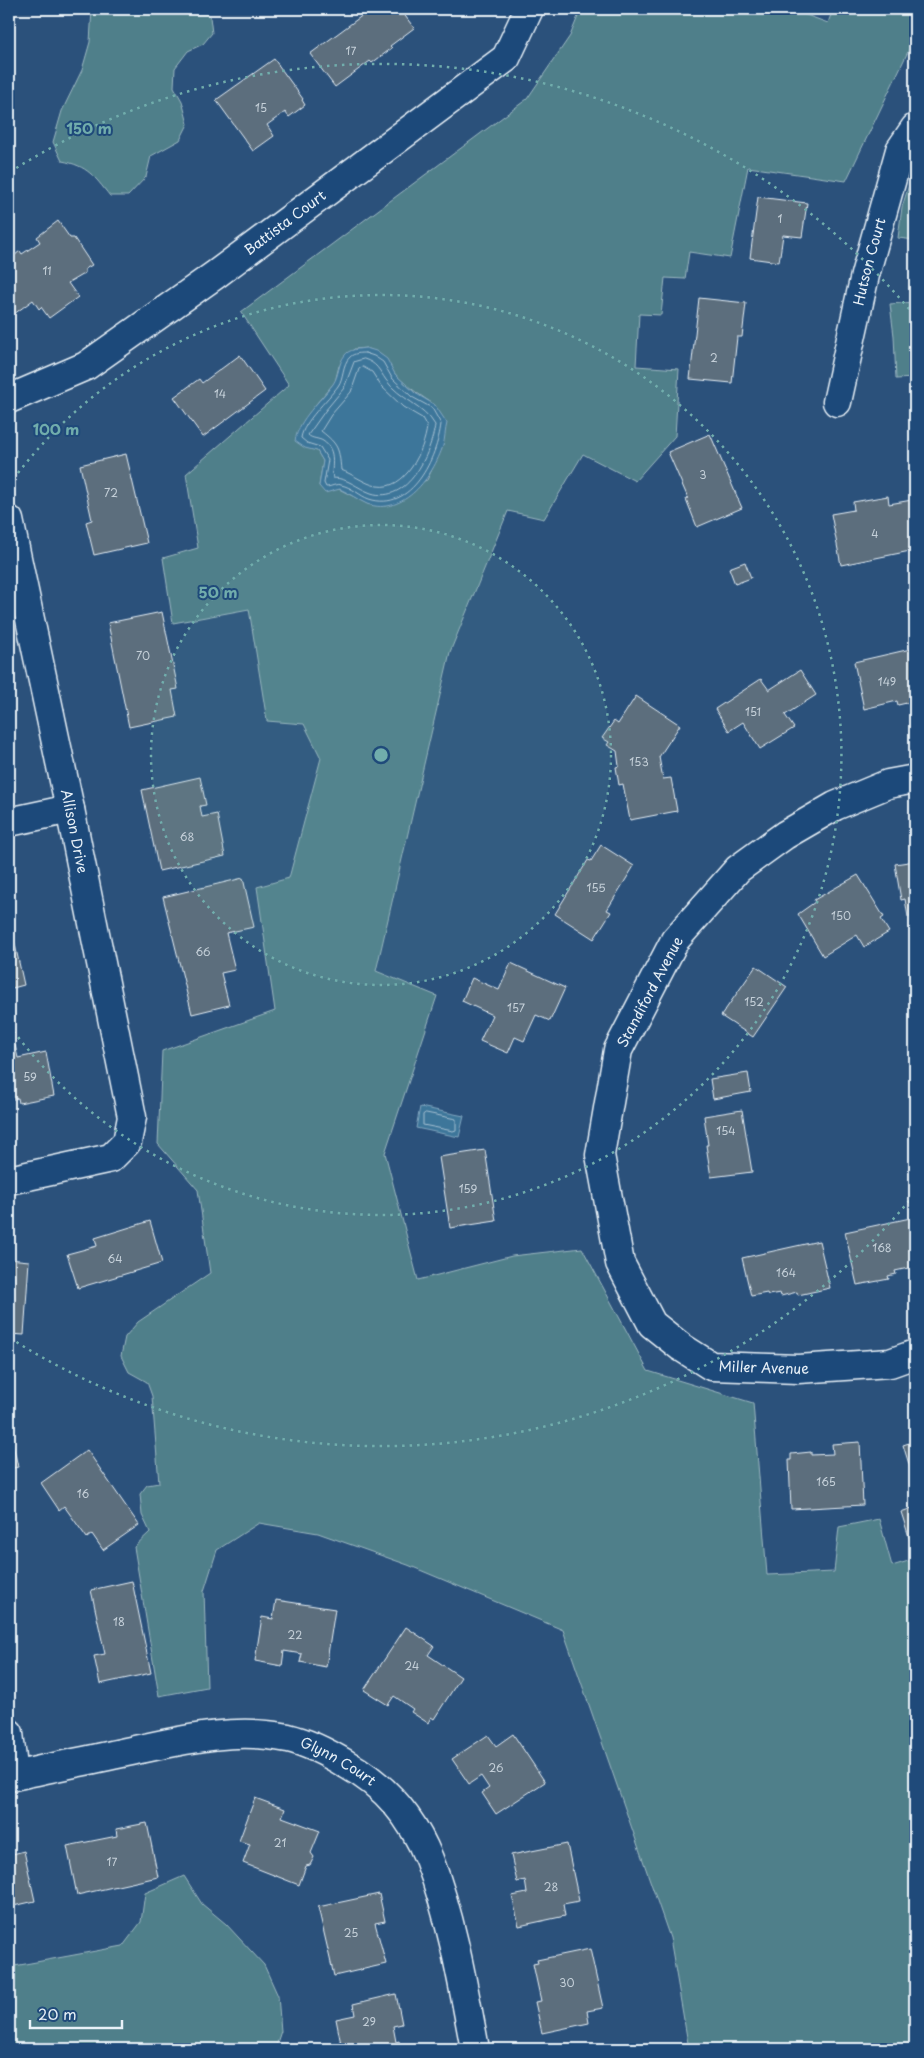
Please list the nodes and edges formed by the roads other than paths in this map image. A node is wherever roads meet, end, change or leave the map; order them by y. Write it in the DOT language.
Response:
graph roads {
  1 [pos="529,9"];
  2 [pos="915,128"];
  3 [pos="9,399"];
  4 [pos="837,402"];
  5 [pos="9,520"];
  6 [pos="915,779"];
  7 [pos="70,809"];
  8 [pos="9,822"];
  9 [pos="600,1155"];
  10 [pos="9,1180"];
  11 [pos="915,1354"];
  12 [pos="9,1734"];
  13 [pos="11,1777"];
  14 [pos="475,2049"];
  1 -- 3 [label="street, Battista Court"];
  2 -- 4 [label="street, Hutson Court"];
  5 -- 7 [label="street, Allison Drive"];
  6 -- 9 [label="street, Standiford Avenue"];
  7 -- 8 [label="street"];
  7 -- 10 [label="street, Allison Drive"];
  9 -- 11 [label="street, Miller Avenue"];
  12 -- 13 [label="street, Glynn Court"];
  13 -- 14 [label="street, Glynn Court"];
}
